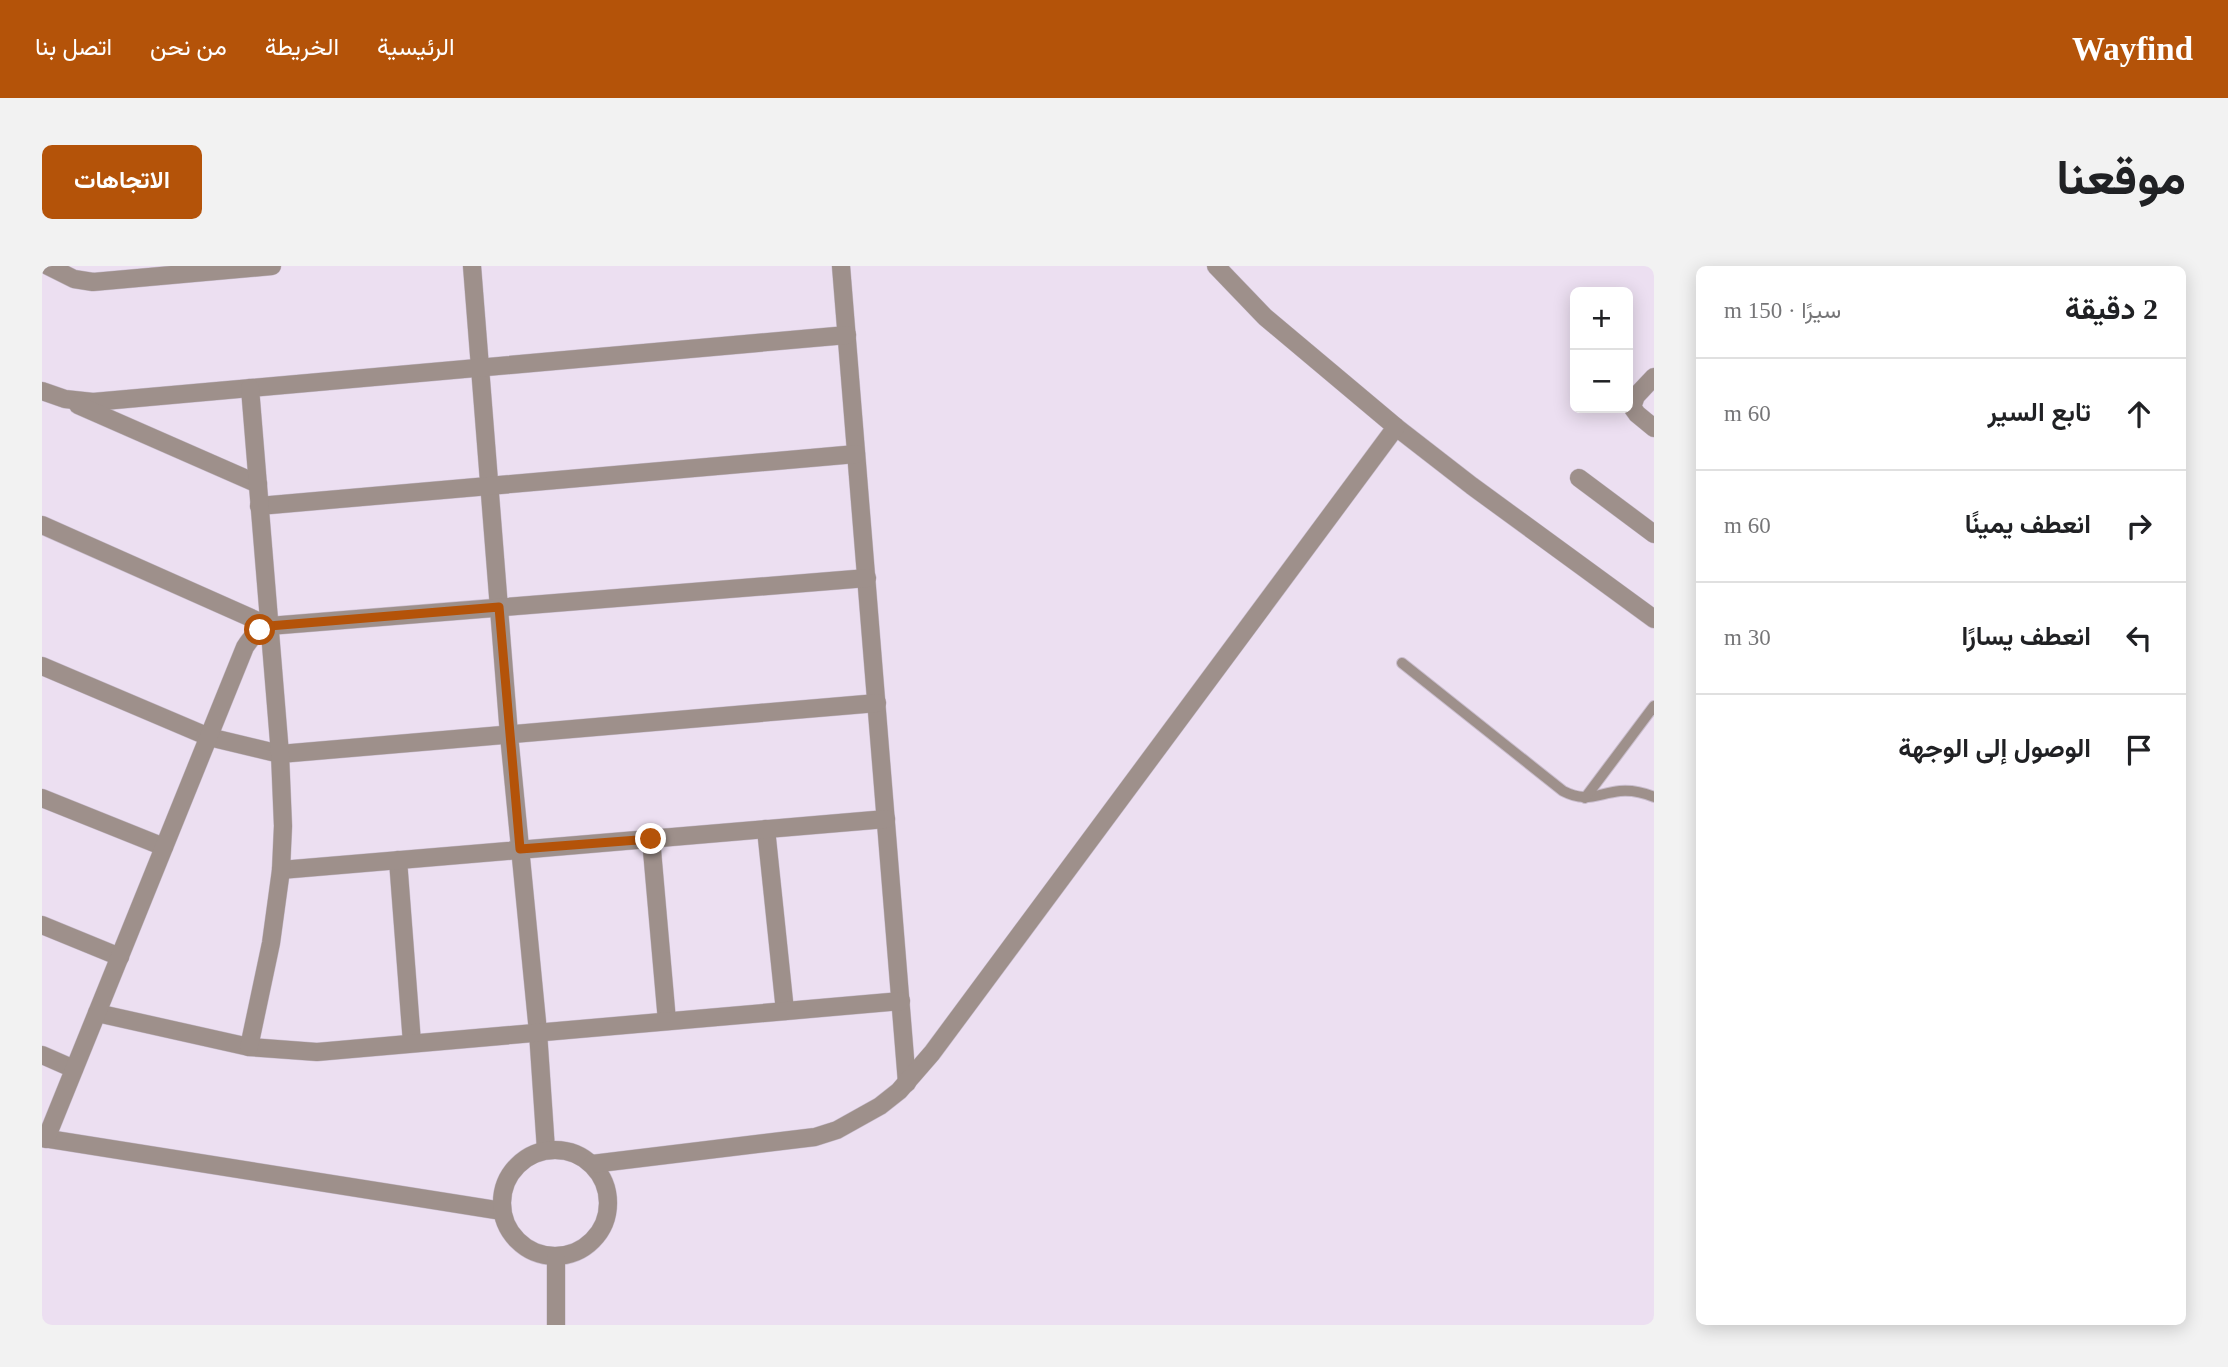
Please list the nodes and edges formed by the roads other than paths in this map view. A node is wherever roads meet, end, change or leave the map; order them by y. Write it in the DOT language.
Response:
graph roads {
  1 [pos="48,266"];
  2 [pos="272,266"];
  3 [pos="472,266"];
  4 [pos="841,266"];
  5 [pos="1216,266"];
  6 [pos="847,335"];
  7 [pos="480,367"];
  8 [pos="1654,377"];
  9 [pos="250,388"];
  10 [pos="42,391"];
  11 [pos="65,399"];
  12 [pos="1396,427"];
  13 [pos="1654,428"];
  14 [pos="856,454"];
  15 [pos="1579,478"];
  16 [pos="258,484"];
  17 [pos="489,486"];
  18 [pos="260,506"];
  19 [pos="42,525"];
  20 [pos="1654,534"];
  21 [pos="867,578"];
  22 [pos="499,607"];
  23 [pos="1654,619"];
  24 [pos="269,626"];
  25 [pos="1402,663"];
  26 [pos="42,666"];
  27 [pos="877,703"];
  28 [pos="1654,706"];
  29 [pos="509,735"];
  30 [pos="209,737"];
  31 [pos="279,754"];
  32 [pos="42,797"];
  33 [pos="1585,797"];
  34 [pos="1654,797"];
  35 [pos="886,819"];
  36 [pos="766,829"];
  37 [pos="651,839"];
  38 [pos="164,847"];
  39 [pos="520,849"];
  40 [pos="398,860"];
  41 [pos="281,870"];
  42 [pos="42,925"];
  43 [pos="120,957"];
  44 [pos="901,1001"];
  45 [pos="785,1011"];
  46 [pos="97,1013"];
  47 [pos="667,1021"];
  48 [pos="538,1032"];
  49 [pos="412,1043"];
  50 [pos="249,1047"];
  51 [pos="42,1055"];
  52 [pos="74,1069"];
  53 [pos="907,1083"];
  54 [pos="44,1139"];
  55 [pos="546,1150"];
  56 [pos="592,1164"];
  57 [pos="502,1211"];
  58 [pos="556,1257"];
  59 [pos="556,1325"];
  1 -- 2 [label="street"];
  3 -- 7 [label="street"];
  4 -- 6 [label="street"];
  5 -- 12 [label="street"];
  6 -- 7 [label="street"];
  6 -- 14 [label="street"];
  7 -- 9 [label="street"];
  7 -- 17 [label="street"];
  8 -- 13 [label="street"];
  9 -- 11 [label="street"];
  9 -- 16 [label="street"];
  10 -- 11 [label="street"];
  11 -- 16 [label="street"];
  12 -- 23 [label="street"];
  12 -- 53 [label="street"];
  14 -- 17 [label="street"];
  14 -- 21 [label="street"];
  15 -- 20 [label="street"];
  16 -- 18 [label="street"];
  17 -- 18 [label="street"];
  17 -- 22 [label="street"];
  18 -- 24 [label="street"];
  19 -- 24 [label="street"];
  21 -- 22 [label="street"];
  21 -- 27 [label="street"];
  22 -- 24 [label="street"];
  22 -- 29 [label="street"];
  24 -- 30 [label="street"];
  24 -- 31 [label="street"];
  25 -- 33 [label="lane"];
  26 -- 30 [label="street"];
  27 -- 29 [label="street"];
  27 -- 35 [label="street"];
  28 -- 33 [label="lane"];
  29 -- 31 [label="street"];
  29 -- 39 [label="street"];
  30 -- 31 [label="street"];
  30 -- 38 [label="street"];
  31 -- 41 [label="street"];
  32 -- 38 [label="street"];
  33 -- 34 [label="lane"];
  35 -- 36 [label="street"];
  35 -- 44 [label="street"];
  36 -- 37 [label="street"];
  36 -- 45 [label="street"];
  37 -- 39 [label="street"];
  37 -- 47 [label="street"];
  38 -- 43 [label="street"];
  39 -- 40 [label="street"];
  39 -- 48 [label="street"];
  40 -- 41 [label="street"];
  40 -- 49 [label="street"];
  41 -- 50 [label="street"];
  42 -- 43 [label="street"];
  43 -- 46 [label="street"];
  44 -- 45 [label="street"];
  44 -- 53 [label="street"];
  45 -- 47 [label="street"];
  46 -- 50 [label="street"];
  46 -- 52 [label="street"];
  47 -- 48 [label="street"];
  48 -- 49 [label="street"];
  48 -- 55 [label="street"];
  49 -- 50 [label="street"];
  51 -- 52 [label="street"];
  52 -- 54 [label="street"];
  53 -- 56 [label="street"];
  54 -- 57 [label="street"];
  55 -- 56 [label="street"];
  55 -- 57 [label="street"];
  56 -- 58 [label="street"];
  57 -- 58 [label="street"];
  58 -- 59 [label="street"];
}
